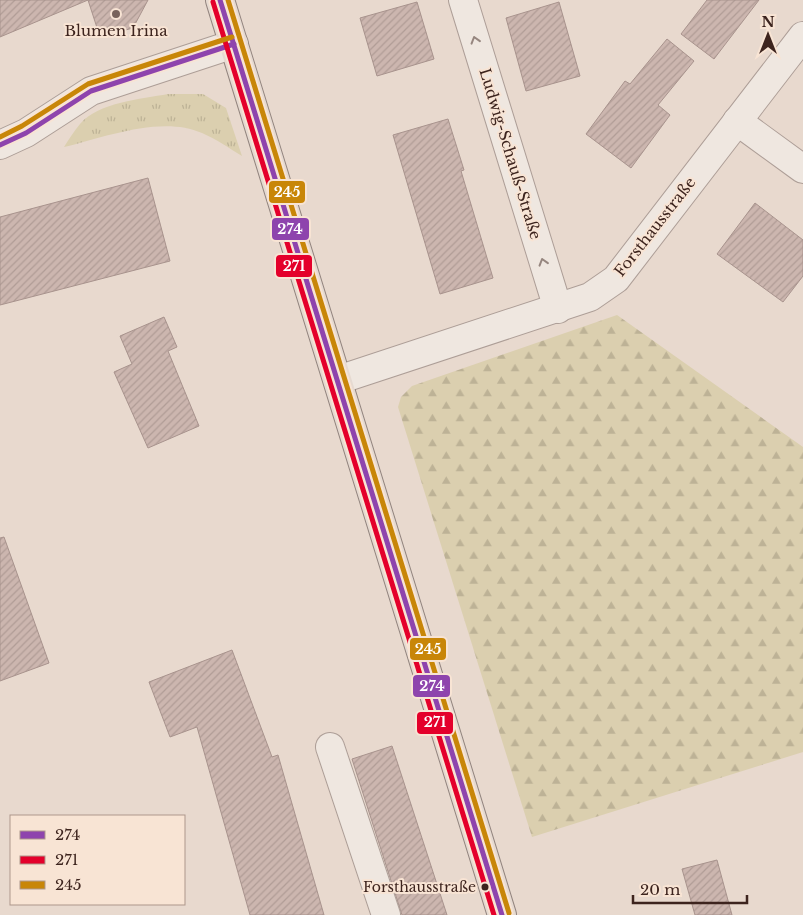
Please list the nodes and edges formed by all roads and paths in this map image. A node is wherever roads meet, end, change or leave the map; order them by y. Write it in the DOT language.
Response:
graph roads {
  1 [pos="220,0"];
  2 [pos="463,0"];
  3 [pos="803,36"];
  4 [pos="234,44"];
  5 [pos="737,121"];
  6 [pos="0,145"];
  7 [pos="803,169"];
  8 [pos="558,309"];
  9 [pos="338,380"];
  10 [pos="330,747"];
  11 [pos="386,915"];
  12 [pos="502,915"];
  1 -- 4 [label="main road"];
  8 -- 2 [label="street, Ludwig-Schauß-Straße, one-way"];
  3 -- 5 [label="street, Forsthausstraße"];
  4 -- 6 [label="street"];
  4 -- 9 [label="main road"];
  5 -- 7 [label="street"];
  5 -- 8 [label="street, Forsthausstraße"];
  8 -- 9 [label="street, Forsthausstraße"];
  9 -- 12 [label="main road"];
  10 -- 11 [label="street"];
}
